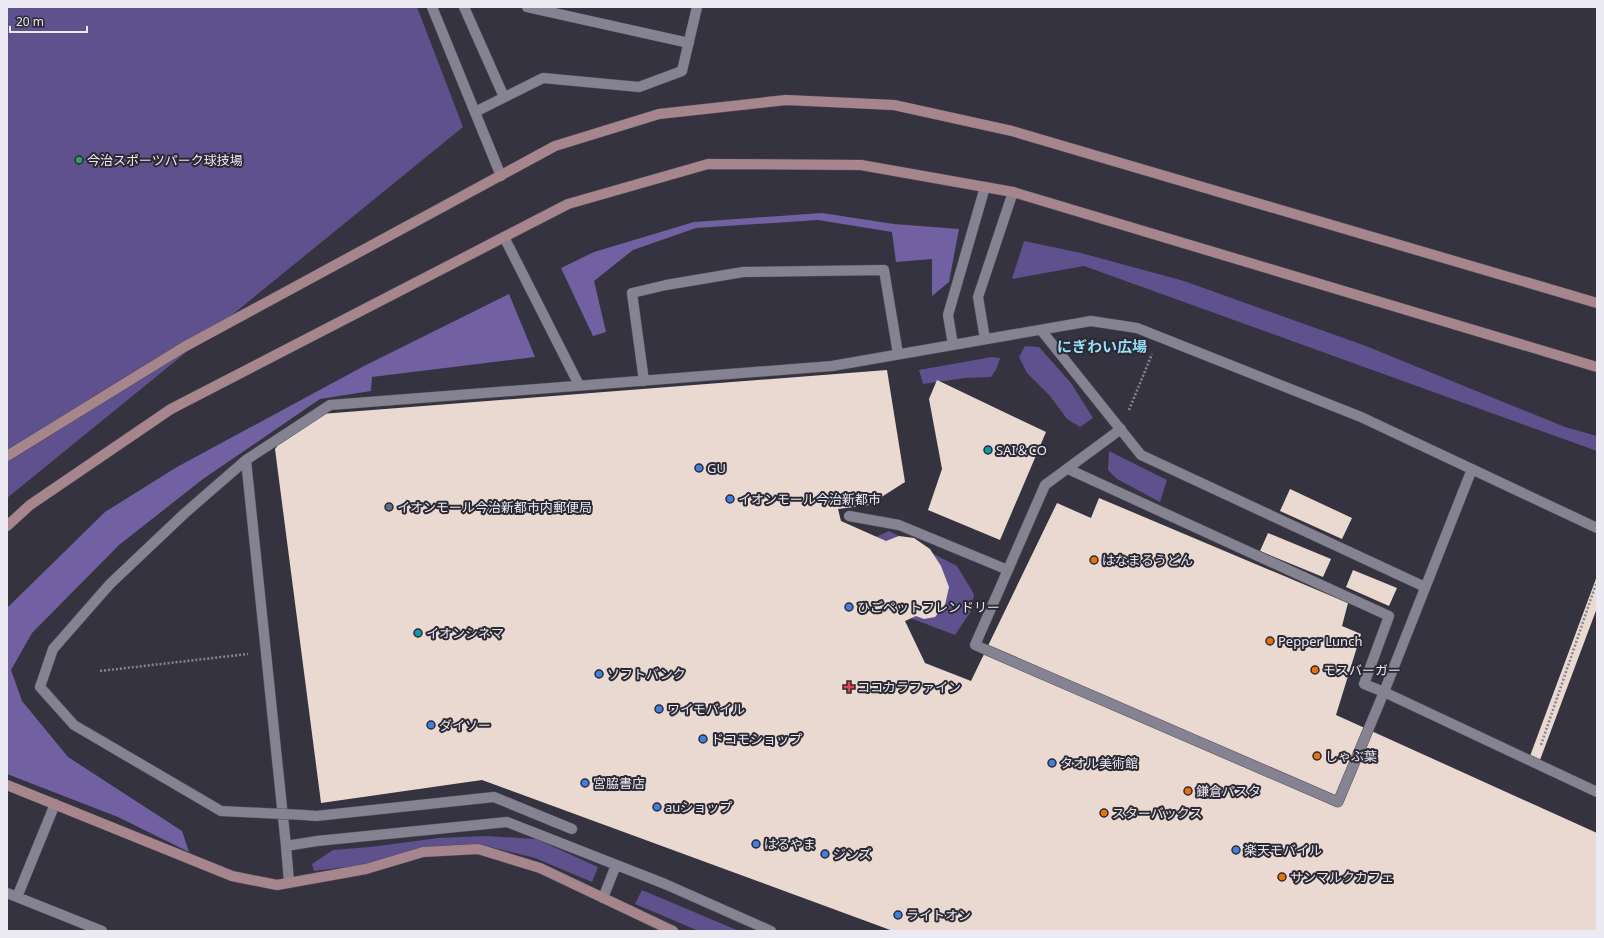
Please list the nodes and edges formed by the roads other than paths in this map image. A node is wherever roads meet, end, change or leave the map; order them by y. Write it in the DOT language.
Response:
graph roads {
  1 [pos="432,7"];
  2 [pos="464,7"];
  3 [pos="527,7"];
  4 [pos="697,7"];
  5 [pos="689,43"];
  6 [pos="504,98"];
  7 [pos="475,112"];
  8 [pos="501,176"];
  9 [pos="985,187"];
  10 [pos="1013,192"];
  11 [pos="504,237"];
  12 [pos="1597,302"];
  13 [pos="1041,330"];
  14 [pos="985,339"];
  15 [pos="953,345"];
  16 [pos="898,354"];
  17 [pos="1597,367"];
  18 [pos="644,381"];
  19 [pos="578,386"];
  20 [pos="1121,429"];
  21 [pos="7,456"];
  22 [pos="246,460"];
  23 [pos="1068,469"];
  24 [pos="1472,469"];
  25 [pos="849,516"];
  26 [pos="7,526"];
  27 [pos="1597,528"];
  28 [pos="1008,570"];
  29 [pos="1425,587"];
  30 [pos="1384,692"];
  31 [pos="7,785"];
  32 [pos="1597,792"];
  33 [pos="55,804"];
  34 [pos="572,829"];
  35 [pos="286,846"];
  36 [pos="616,865"];
  37 [pos="289,882"];
  38 [pos="7,893"];
  39 [pos="18,897"];
  40 [pos="603,898"];
  41 [pos="102,931"];
  42 [pos="673,931"];
  43 [pos="771,931"];
  1 -- 7 [label="street"];
  2 -- 6 [label="street"];
  3 -- 5 [label="street"];
  4 -- 5 [label="street"];
  5 -- 6 [label="street"];
  6 -- 7 [label="street"];
  7 -- 8 [label="street"];
  8 -- 12 [label="street"];
  8 -- 21 [label="street"];
  9 -- 10 [label="street"];
  9 -- 11 [label="street"];
  9 -- 15 [label="street"];
  10 -- 14 [label="street"];
  10 -- 17 [label="street"];
  11 -- 19 [label="street"];
  11 -- 26 [label="street"];
  13 -- 14 [label="street"];
  13 -- 20 [label="street"];
  13 -- 24 [label="street"];
  14 -- 15 [label="street"];
  15 -- 16 [label="street"];
  16 -- 18 [label="street"];
  16 -- 18 [label="street"];
  18 -- 19 [label="street"];
  19 -- 22 [label="street"];
  20 -- 23 [label="street"];
  20 -- 29 [label="street"];
  22 -- 34 [label="street, bridge"];
  22 -- 35 [label="street"];
  23 -- 28 [label="street"];
  23 -- 30 [label="street"];
  24 -- 27 [label="street"];
  24 -- 29 [label="street"];
  25 -- 28 [label="street"];
  28 -- 30 [label="street"];
  29 -- 30 [label="street"];
  30 -- 32 [label="street"];
  31 -- 33 [label="street"];
  33 -- 37 [label="street"];
  33 -- 39 [label="street"];
  35 -- 36 [label="street"];
  35 -- 37 [label="street"];
  36 -- 40 [label="street"];
  36 -- 43 [label="street"];
  37 -- 40 [label="street"];
  38 -- 39 [label="street"];
  39 -- 41 [label="street"];
  40 -- 42 [label="street"];
}
